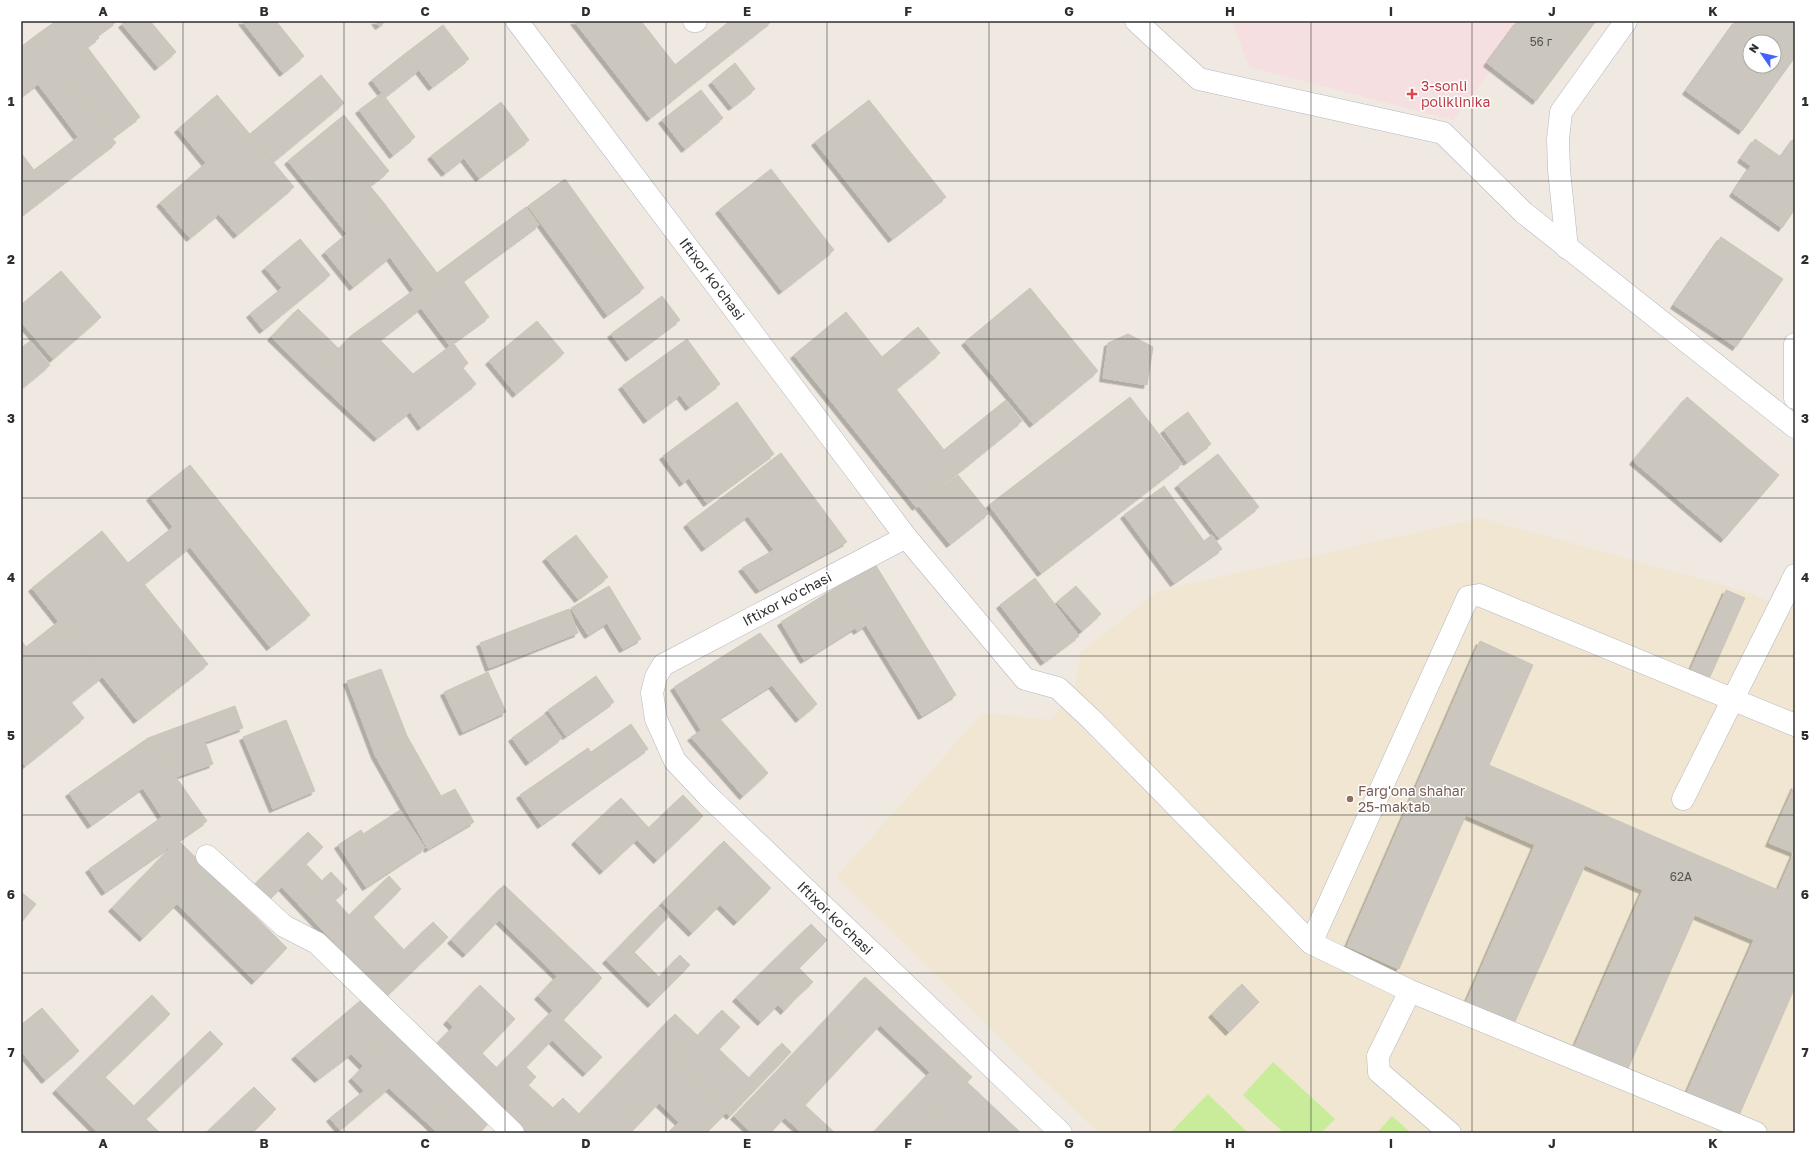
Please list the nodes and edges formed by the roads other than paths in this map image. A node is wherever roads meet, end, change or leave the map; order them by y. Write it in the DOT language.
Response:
graph roads {
  1 [pos="517,21"];
  2 [pos="1136,21"];
  3 [pos="1626,21"];
  4 [pos="1567,248"];
  5 [pos="1795,344"];
  6 [pos="1795,398"];
  7 [pos="1795,427"];
  8 [pos="906,537"];
  9 [pos="1795,575"];
  10 [pos="1733,699"];
  11 [pos="1795,725"];
  12 [pos="1683,799"];
  13 [pos="208,856"];
  14 [pos="1311,943"];
  15 [pos="1410,991"];
  16 [pos="1729,1128"];
  17 [pos="513,1133"];
  18 [pos="1061,1133"];
  19 [pos="1450,1133"];
  20 [pos="1756,1133"];
  1 -- 8 [label="street, Iftixor koʻchasi"];
  2 -- 4 [label="street"];
  3 -- 4 [label="street"];
  4 -- 7 [label="street"];
  5 -- 6 [label="street"];
  8 -- 14 [label="street"];
  8 -- 18 [label="street, Iftixor koʻchasi"];
  9 -- 10 [label="street"];
  10 -- 11 [label="street"];
  10 -- 12 [label="street"];
  10 -- 14 [label="street"];
  13 -- 17 [label="street"];
  14 -- 15 [label="street"];
  15 -- 16 [label="street"];
  15 -- 19 [label="street"];
  16 -- 20 [label="street"];
}
